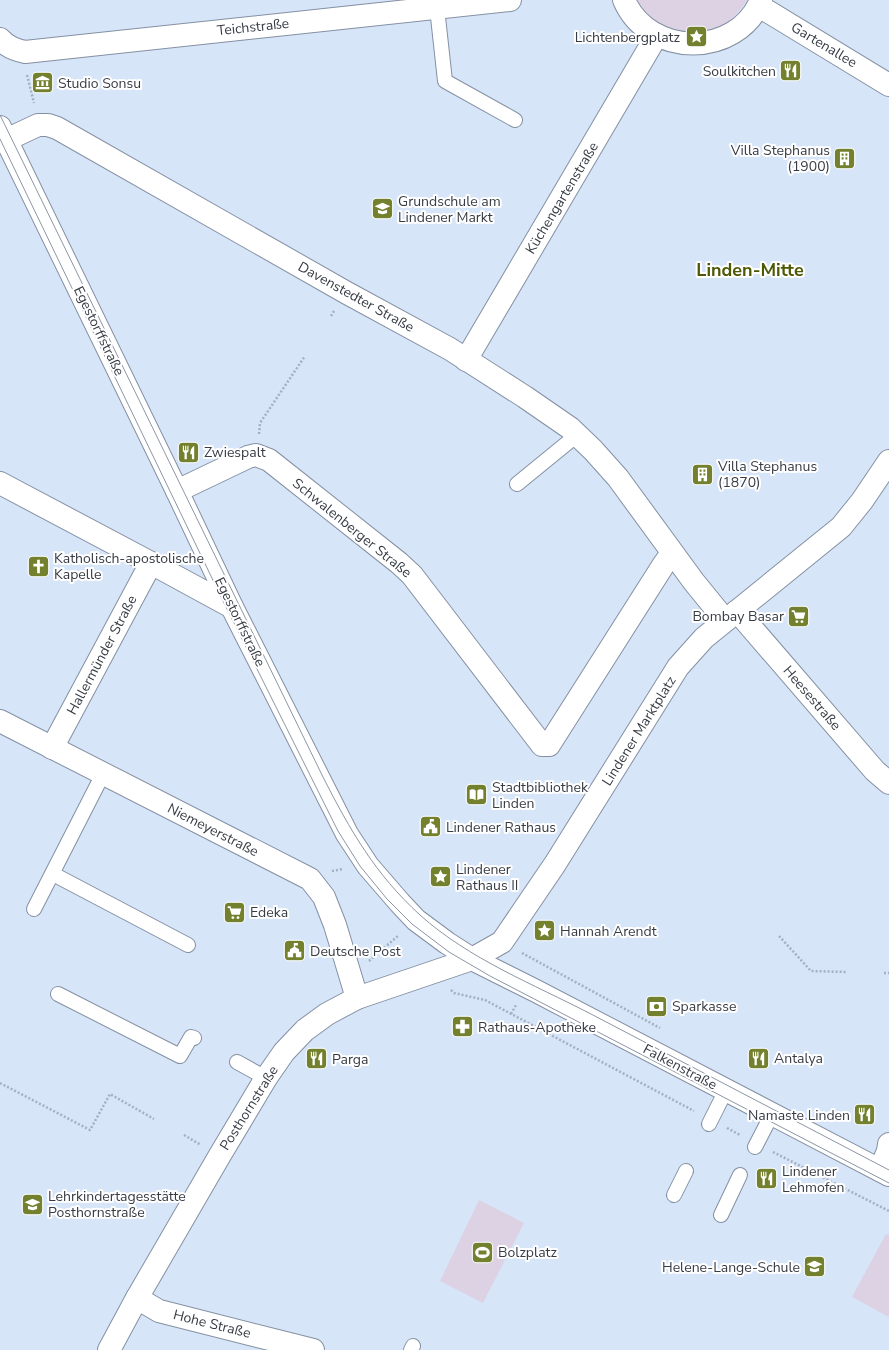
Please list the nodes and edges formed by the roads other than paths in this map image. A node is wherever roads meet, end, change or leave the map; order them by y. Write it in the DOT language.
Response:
graph roads {
  1 [pos="510,0"];
  2 [pos="624,0"];
  3 [pos="760,3"];
  4 [pos="437,8"];
  5 [pos="657,35"];
  6 [pos="0,39"];
  7 [pos="889,85"];
  8 [pos="515,120"];
  9 [pos="3,134"];
  10 [pos="466,360"];
  11 [pos="577,435"];
  12 [pos="889,461"];
  13 [pos="0,483"];
  14 [pos="517,484"];
  15 [pos="176,491"];
  16 [pos="672,553"];
  17 [pos="151,563"];
  18 [pos="232,607"];
  19 [pos="731,616"];
  20 [pos="0,721"];
  21 [pos="52,748"];
  22 [pos="103,774"];
  23 [pos="889,783"];
  24 [pos="53,874"];
  25 [pos="34,910"];
  26 [pos="188,945"];
  27 [pos="472,959"];
  28 [pos="58,994"];
  29 [pos="357,998"];
  30 [pos="194,1038"];
  31 [pos="237,1062"];
  32 [pos="266,1078"];
  33 [pos="726,1090"];
  34 [pos="772,1114"];
  35 [pos="710,1122"];
  36 [pos="889,1144"];
  37 [pos="756,1145"];
  38 [pos="686,1171"];
  39 [pos="885,1173"];
  40 [pos="740,1175"];
  41 [pos="674,1195"];
  42 [pos="721,1215"];
  43 [pos="137,1298"];
  44 [pos="109,1350"];
  45 [pos="313,1350"];
  1 -- 4 [label="street, Teichstraße"];
  2 -- 5 [label="street"];
  3 -- 5 [label="street"];
  3 -- 7 [label="street, Gartenallee"];
  4 -- 6 [label="street, Teichstraße"];
  4 -- 8 [label="lane"];
  5 -- 10 [label="street, Küchengartenstraße"];
  9 -- 10 [label="street, Davenstedter Straße"];
  9 -- 15 [label="street, Egestorffstraße"];
  10 -- 11 [label="street, Davenstedter Straße"];
  11 -- 14 [label="lane"];
  11 -- 16 [label="street, Davenstedter Straße"];
  12 -- 19 [label="street, Lindener Marktplatz"];
  13 -- 17 [label="street"];
  15 -- 16 [label="street, Schwalenberger Straße"];
  15 -- 18 [label="street, Egestorffstraße"];
  16 -- 19 [label="street"];
  17 -- 18 [label="street"];
  17 -- 21 [label="street, Hallermünder Straße"];
  18 -- 27 [label="street, Egestorffstraße"];
  19 -- 23 [label="street, Heesestraße"];
  19 -- 27 [label="street, Lindener Marktplatz"];
  20 -- 21 [label="street, Niemeyerstraße"];
  21 -- 22 [label="street, Niemeyerstraße"];
  22 -- 24 [label="lane"];
  22 -- 29 [label="street, Niemeyerstraße"];
  24 -- 25 [label="lane"];
  24 -- 26 [label="lane"];
  27 -- 29 [label="street, Posthornstraße"];
  27 -- 33 [label="street, Falkenstraße"];
  28 -- 30 [label="lane"];
  29 -- 32 [label="street, Posthornstraße"];
  31 -- 32 [label="lane"];
  32 -- 43 [label="street, Posthornstraße"];
  33 -- 34 [label="street, Falkenstraße"];
  33 -- 35 [label="lane"];
  34 -- 37 [label="lane"];
  34 -- 39 [label="street, Falkenstraße"];
  36 -- 39 [label="street"];
  38 -- 41 [label="lane"];
  40 -- 42 [label="lane"];
  43 -- 44 [label="street, Posthornstraße"];
  43 -- 45 [label="street, Hohe Straße"];
}
